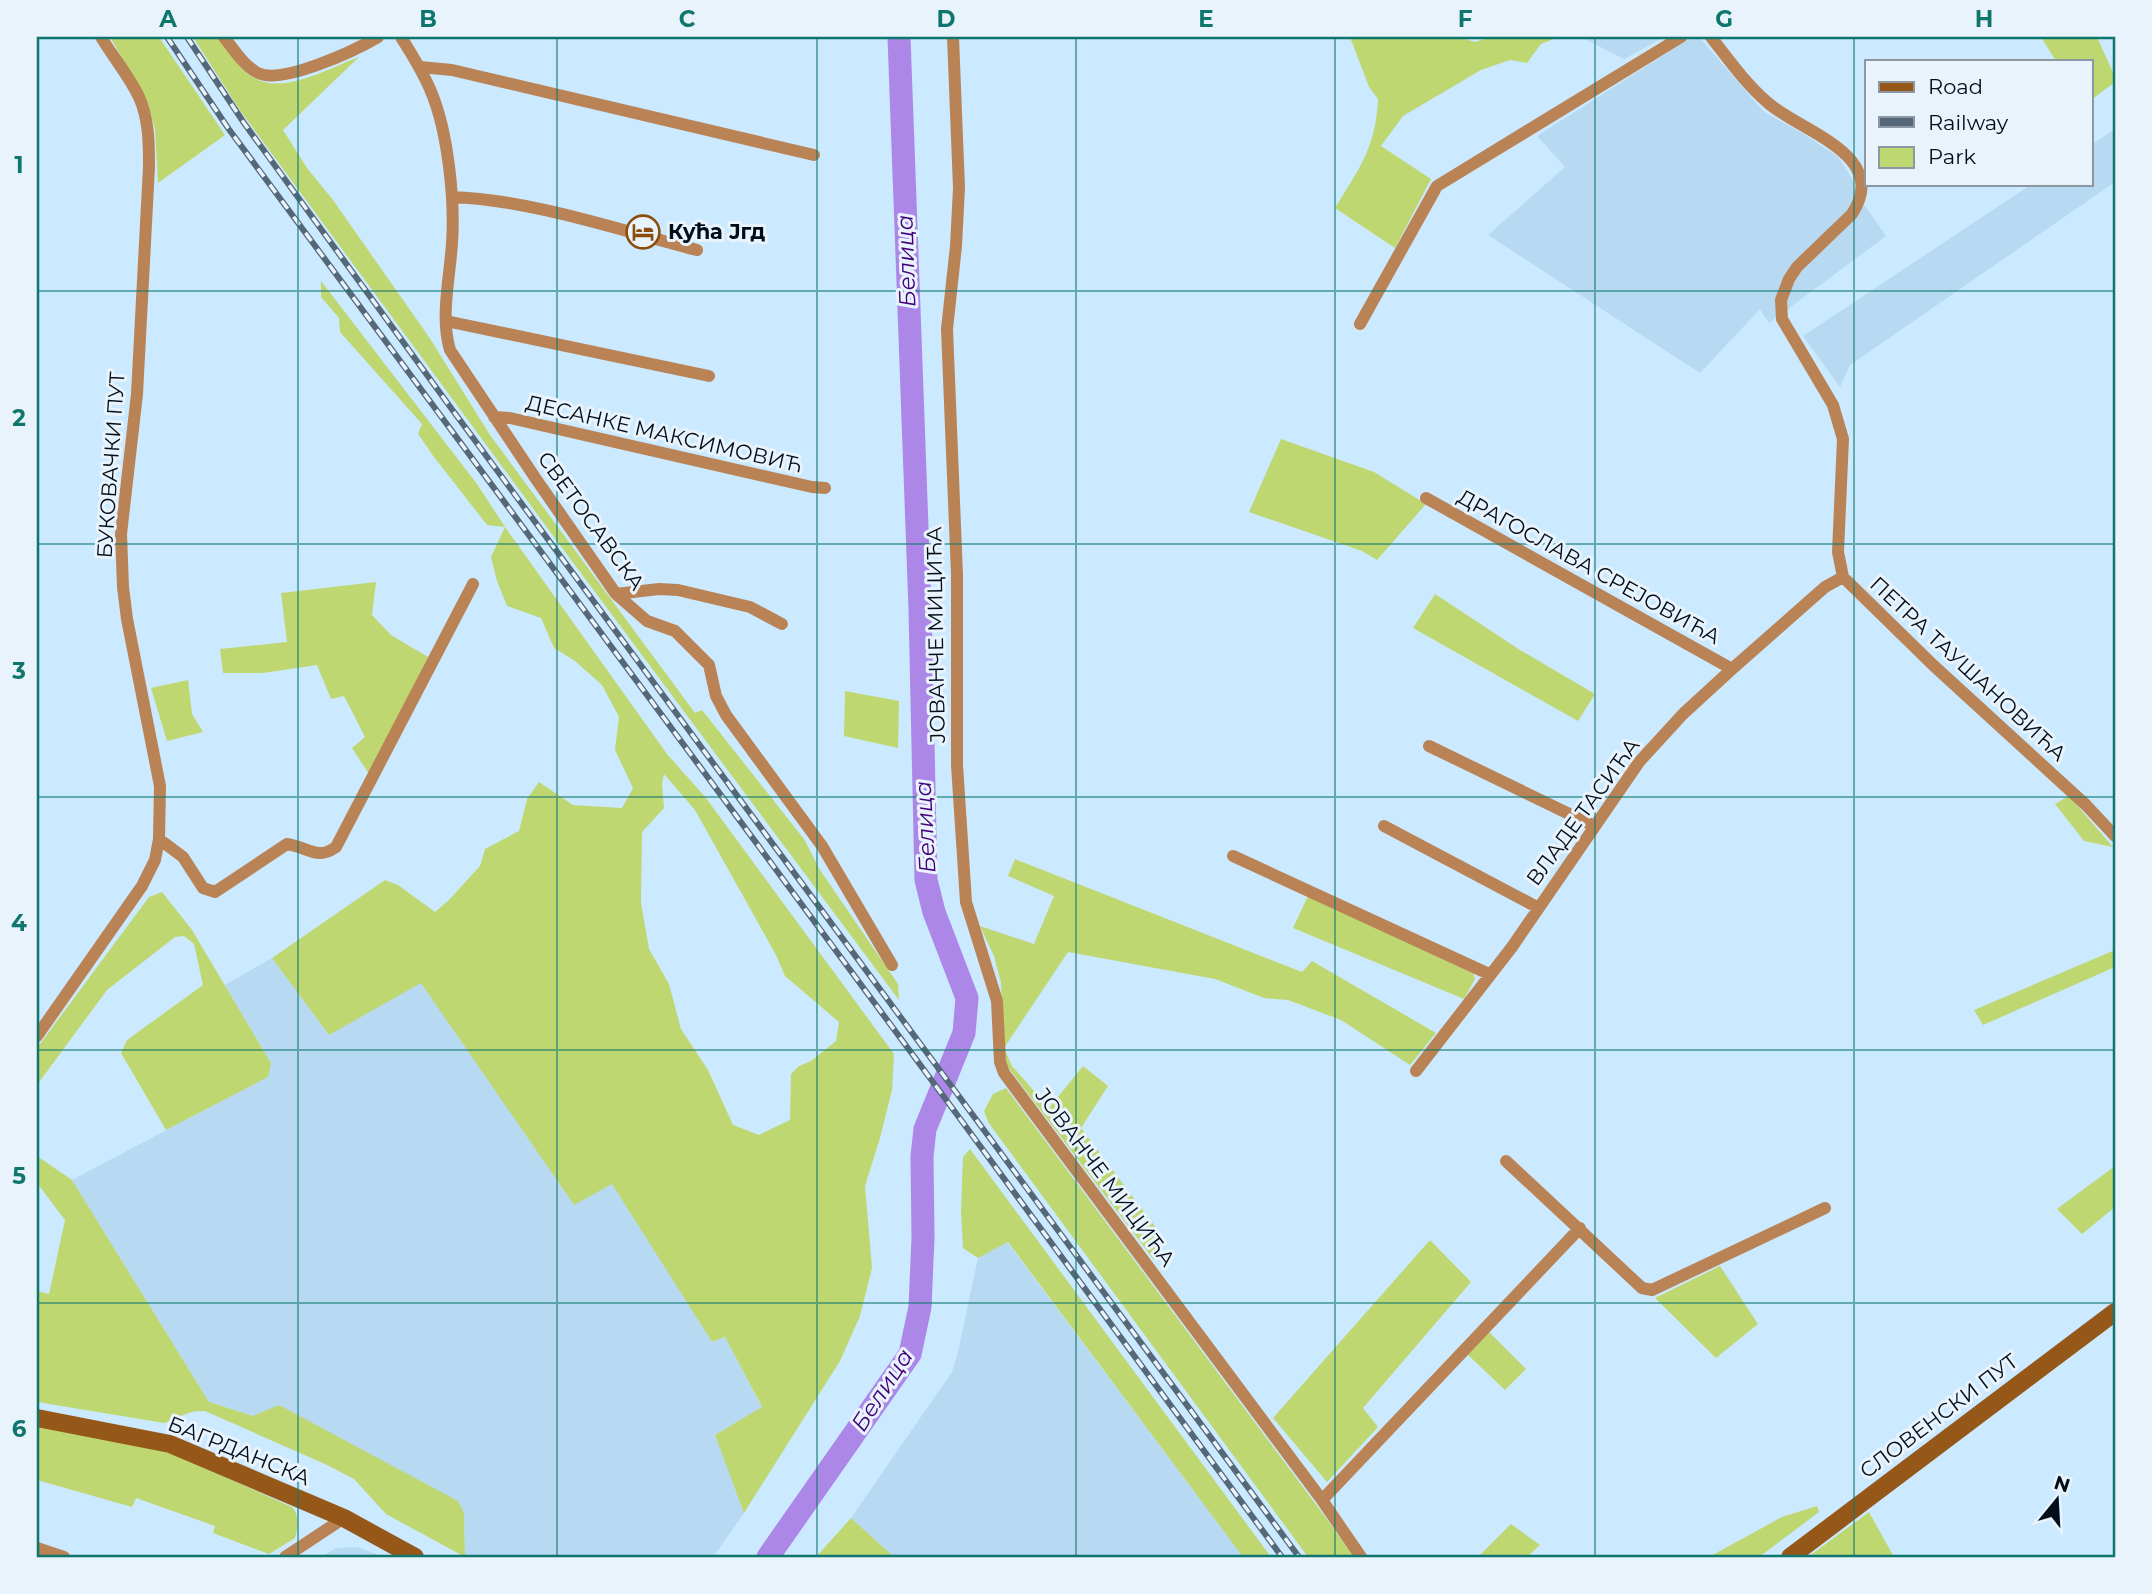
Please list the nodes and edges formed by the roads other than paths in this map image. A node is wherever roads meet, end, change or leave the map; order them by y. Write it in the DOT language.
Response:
graph roads {
  1 [pos="101,37"];
  2 [pos="224,37"];
  3 [pos="378,37"];
  4 [pos="401,37"];
  5 [pos="953,37"];
  6 [pos="1681,37"];
  7 [pos="1711,37"];
  8 [pos="420,67"];
  9 [pos="814,155"];
  10 [pos="452,197"];
  11 [pos="698,250"];
  12 [pos="446,321"];
  13 [pos="1360,324"];
  14 [pos="709,376"];
  15 [pos="494,417"];
  16 [pos="825,488"];
  17 [pos="1426,498"];
  18 [pos="1843,577"];
  19 [pos="473,584"];
  20 [pos="616,594"];
  21 [pos="782,624"];
  22 [pos="1732,669"];
  23 [pos="1429,746"];
  24 [pos="1384,826"];
  25 [pos="1594,826"];
  26 [pos="2115,836"];
  27 [pos="159,839"];
  28 [pos="1233,856"];
  29 [pos="1538,907"];
  30 [pos="892,965"];
  31 [pos="1489,974"];
  32 [pos="37,1036"];
  33 [pos="1416,1071"];
  34 [pos="1506,1161"];
  35 [pos="1825,1208"];
  36 [pos="1580,1228"];
  37 [pos="2115,1312"];
  38 [pos="37,1418"];
  39 [pos="1322,1500"];
  40 [pos="344,1518"];
  41 [pos="37,1548"];
  42 [pos="64,1557"];
  43 [pos="285,1557"];
  44 [pos="415,1557"];
  45 [pos="1361,1557"];
  46 [pos="1790,1557"];
  1 -- 27 [label="street, БУКОВАЧКИ ПУТ"];
  2 -- 3 [label="street"];
  4 -- 8 [label="street, СВЕТОСАВСКА"];
  5 -- 39 [label="street, ЈОВАНЧЕ МИЦИЋА"];
  6 -- 13 [label="street"];
  7 -- 18 [label="street, ПЕТРА ТАУШАНОВИЋА"];
  8 -- 9 [label="street"];
  8 -- 10 [label="street, СВЕТОСАВСКА"];
  10 -- 11 [label="street"];
  10 -- 12 [label="street, СВЕТОСАВСКА"];
  12 -- 14 [label="street"];
  12 -- 15 [label="street, СВЕТОСАВСКА"];
  15 -- 16 [label="street, ДЕСАНКЕ МАКСИМОВИЋ"];
  15 -- 20 [label="street, СВЕТОСАВСКА"];
  17 -- 22 [label="street, ДРАГОСЛАВА СРЕЈОВИЋА"];
  18 -- 22 [label="street, ВЛАДЕ ТАСИЋА"];
  18 -- 26 [label="street, ПЕТРА ТАУШАНОВИЋА"];
  19 -- 27 [label="street"];
  20 -- 21 [label="street"];
  20 -- 30 [label="street, СВЕТОСАВСКА"];
  22 -- 25 [label="street, ВЛАДЕ ТАСИЋА"];
  23 -- 25 [label="street"];
  24 -- 29 [label="street"];
  25 -- 29 [label="street, ВЛАДЕ ТАСИЋА"];
  27 -- 32 [label="street, БУКОВАЧКИ ПУТ"];
  28 -- 31 [label="street"];
  29 -- 31 [label="street, ВЛАДЕ ТАСИЋА"];
  31 -- 33 [label="street, ВЛАДЕ ТАСИЋА"];
  34 -- 36 [label="street"];
  35 -- 36 [label="street"];
  36 -- 39 [label="street"];
  37 -- 46 [label="street, СЛОВЕНСКИ ПУТ"];
  38 -- 40 [label="street, БАГРДАНСКА"];
  39 -- 45 [label="street, ЈОВАНЧЕ МИЦИЋА"];
  40 -- 43 [label="street"];
  40 -- 44 [label="street, БАГРДАНСКА"];
  41 -- 42 [label="street"];
}
